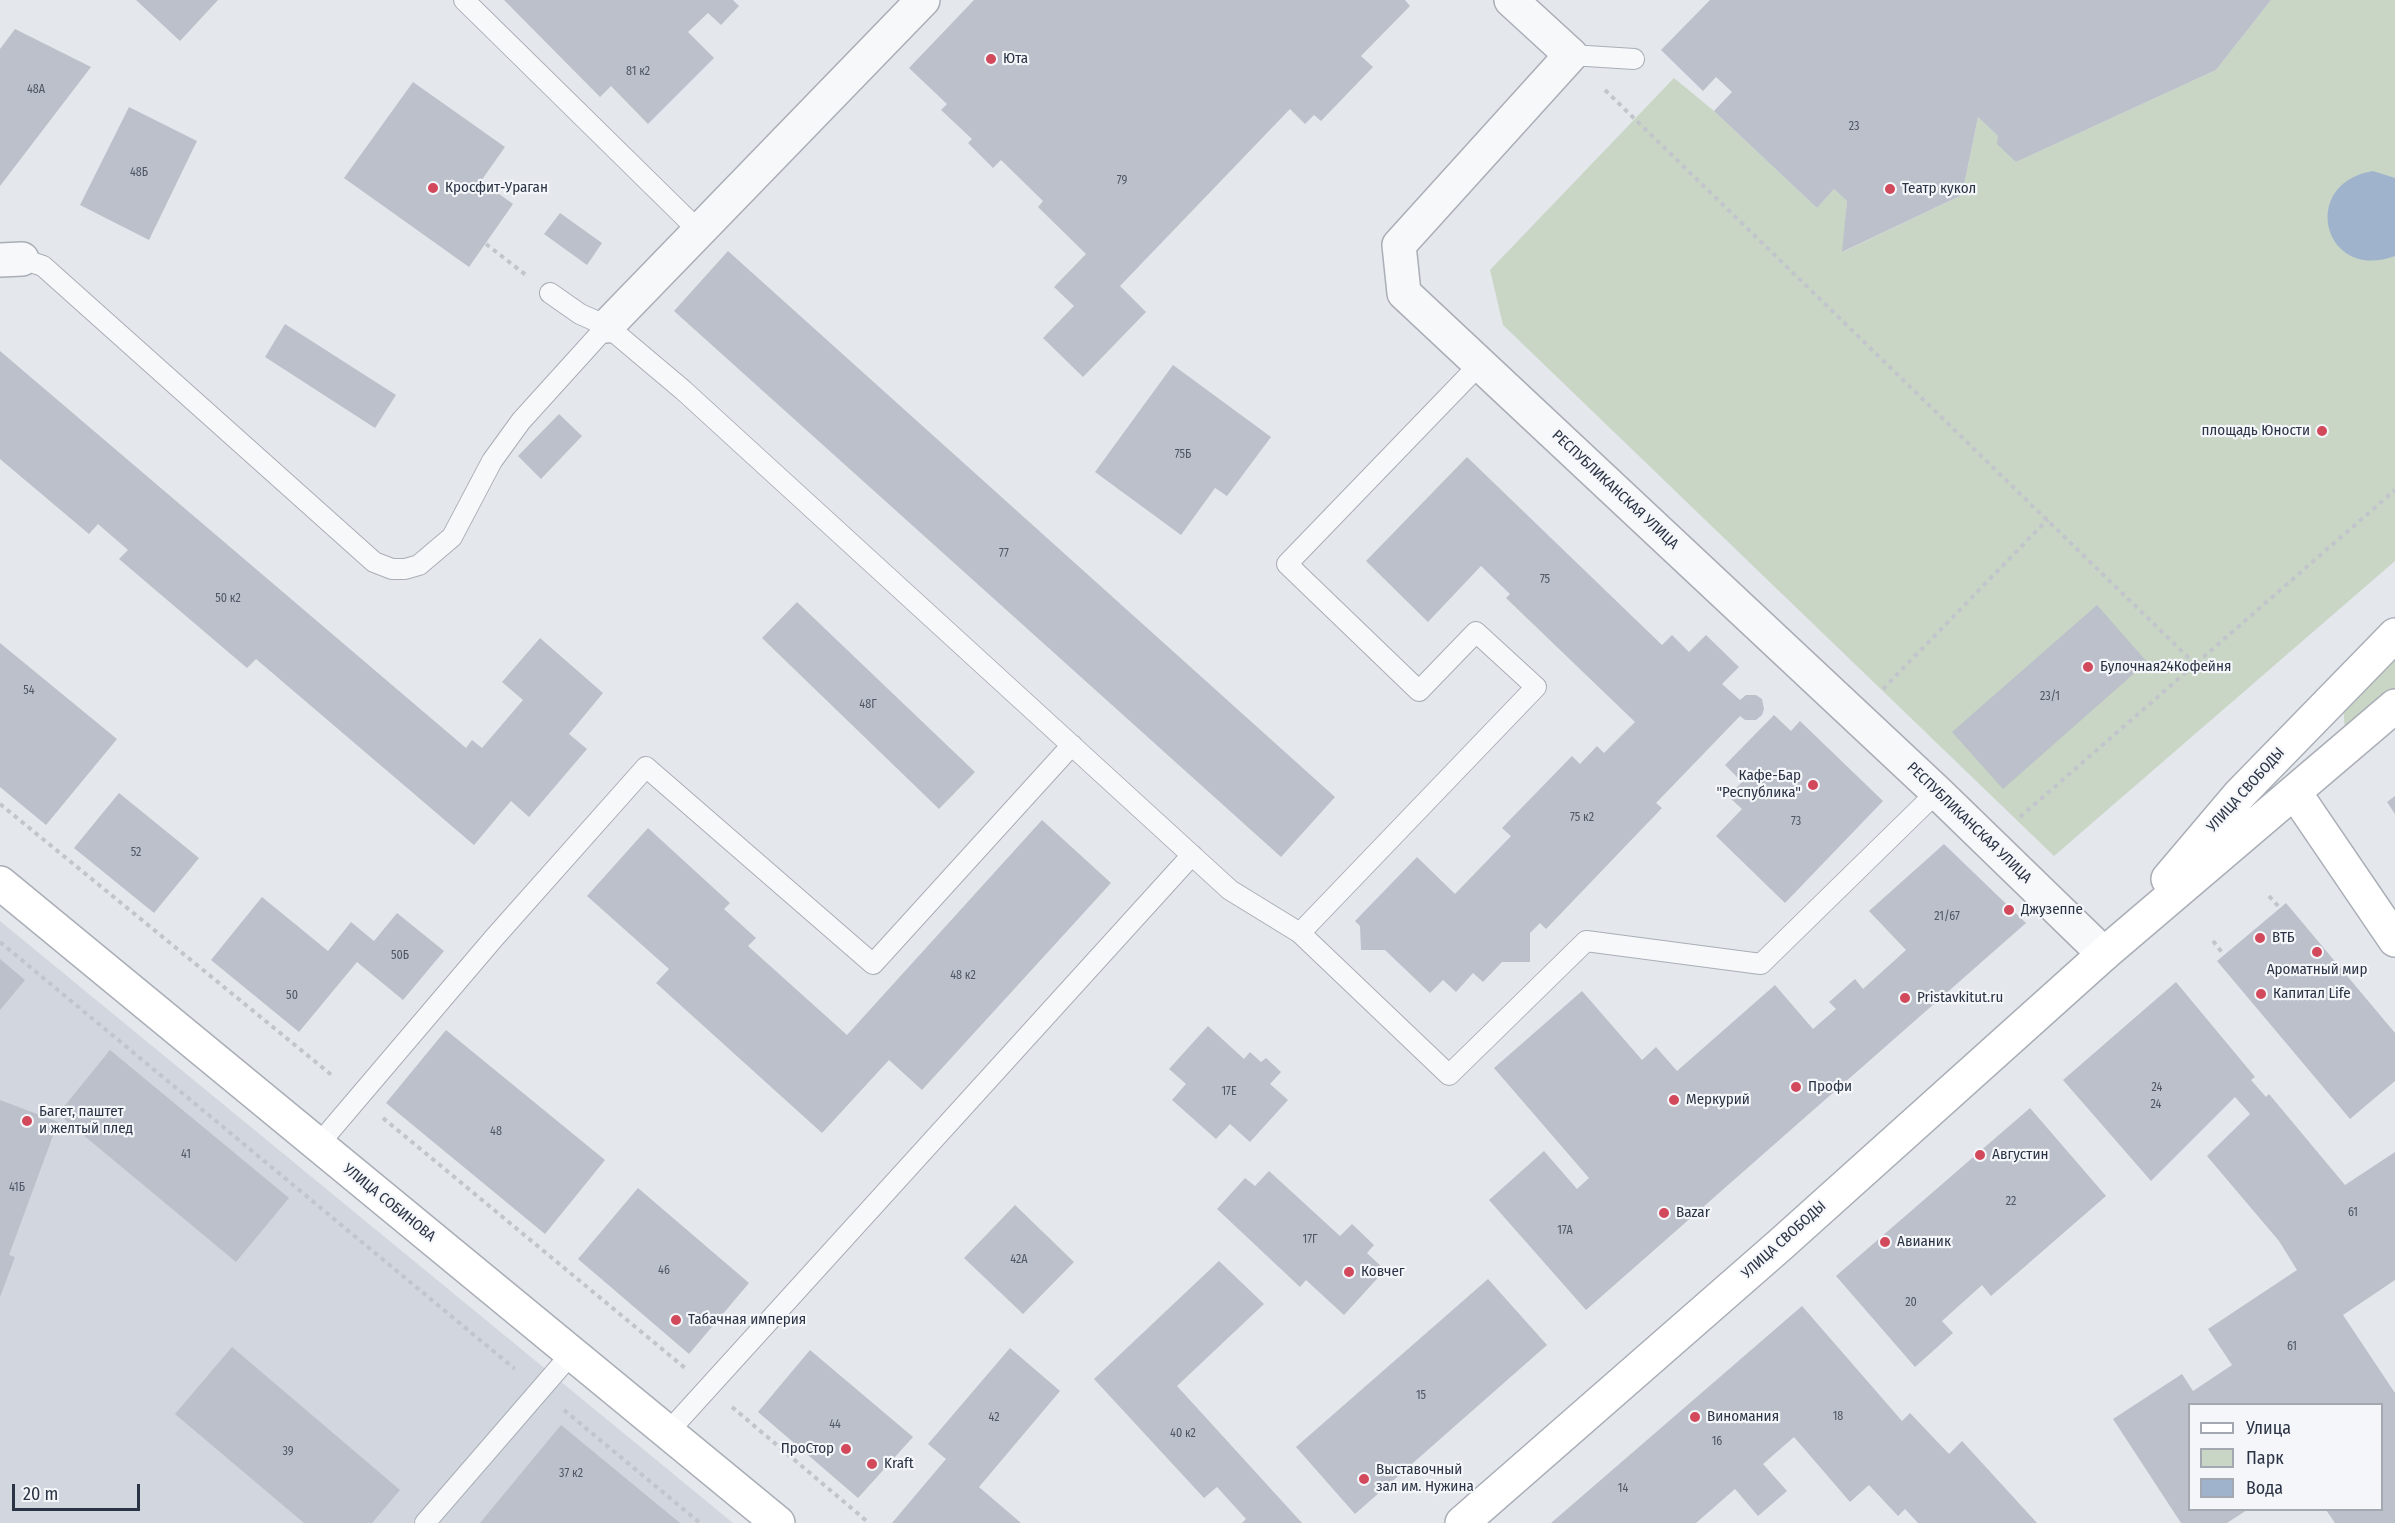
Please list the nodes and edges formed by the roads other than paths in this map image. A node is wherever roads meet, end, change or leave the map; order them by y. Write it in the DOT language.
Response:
graph roads {
  1 [pos="464,0"];
  2 [pos="923,0"];
  3 [pos="1511,0"];
  4 [pos="1571,56"];
  5 [pos="1634,59"];
  6 [pos="698,230"];
  7 [pos="11,260"];
  8 [pos="550,293"];
  9 [pos="607,326"];
  10 [pos="1480,364"];
  11 [pos="2395,635"];
  12 [pos="2395,706"];
  13 [pos="2303,728"];
  14 [pos="1072,745"];
  15 [pos="1937,792"];
  16 [pos="2295,793"];
  17 [pos="2240,794"];
  18 [pos="1192,855"];
  19 [pos="0,883"];
  20 [pos="1300,933"];
  21 [pos="2395,940"];
  22 [pos="2104,954"];
  23 [pos="318,1144"];
  24 [pos="572,1353"];
  25 [pos="668,1432"];
  26 [pos="425,1523"];
  27 [pos="778,1523"];
  28 [pos="1462,1523"];
  1 -- 6 [label="lane"];
  2 -- 6 [label="street"];
  3 -- 4 [label="street"];
  4 -- 5 [label="lane"];
  4 -- 10 [label="street, РЕСПУБЛИКАНСКАЯ УЛИЦА"];
  6 -- 9 [label="street"];
  7 -- 9 [label="lane"];
  8 -- 9 [label="lane"];
  9 -- 14 [label="lane"];
  10 -- 15 [label="street, РЕСПУБЛИКАНСКАЯ УЛИЦА"];
  10 -- 20 [label="lane"];
  11 -- 13 [label="main road, УЛИЦА СВОБОДЫ"];
  12 -- 16 [label="main road, УЛИЦА СВОБОДЫ"];
  13 -- 16 [label="main road"];
  13 -- 17 [label="main road, УЛИЦА СВОБОДЫ"];
  14 -- 18 [label="lane"];
  14 -- 23 [label="lane"];
  15 -- 20 [label="lane"];
  15 -- 22 [label="street, РЕСПУБЛИКАНСКАЯ УЛИЦА"];
  16 -- 17 [label="main road"];
  16 -- 21 [label="main road"];
  16 -- 22 [label="main road, УЛИЦА СВОБОДЫ"];
  17 -- 22 [label="main road, УЛИЦА СВОБОДЫ"];
  18 -- 20 [label="lane"];
  18 -- 25 [label="lane"];
  19 -- 23 [label="main road, УЛИЦА СОБИНОВА"];
  22 -- 28 [label="main road, УЛИЦА СВОБОДЫ"];
  23 -- 24 [label="main road, УЛИЦА СОБИНОВА"];
  24 -- 25 [label="main road, УЛИЦА СОБИНОВА"];
  24 -- 26 [label="lane"];
  25 -- 27 [label="main road, УЛИЦА СОБИНОВА"];
}
